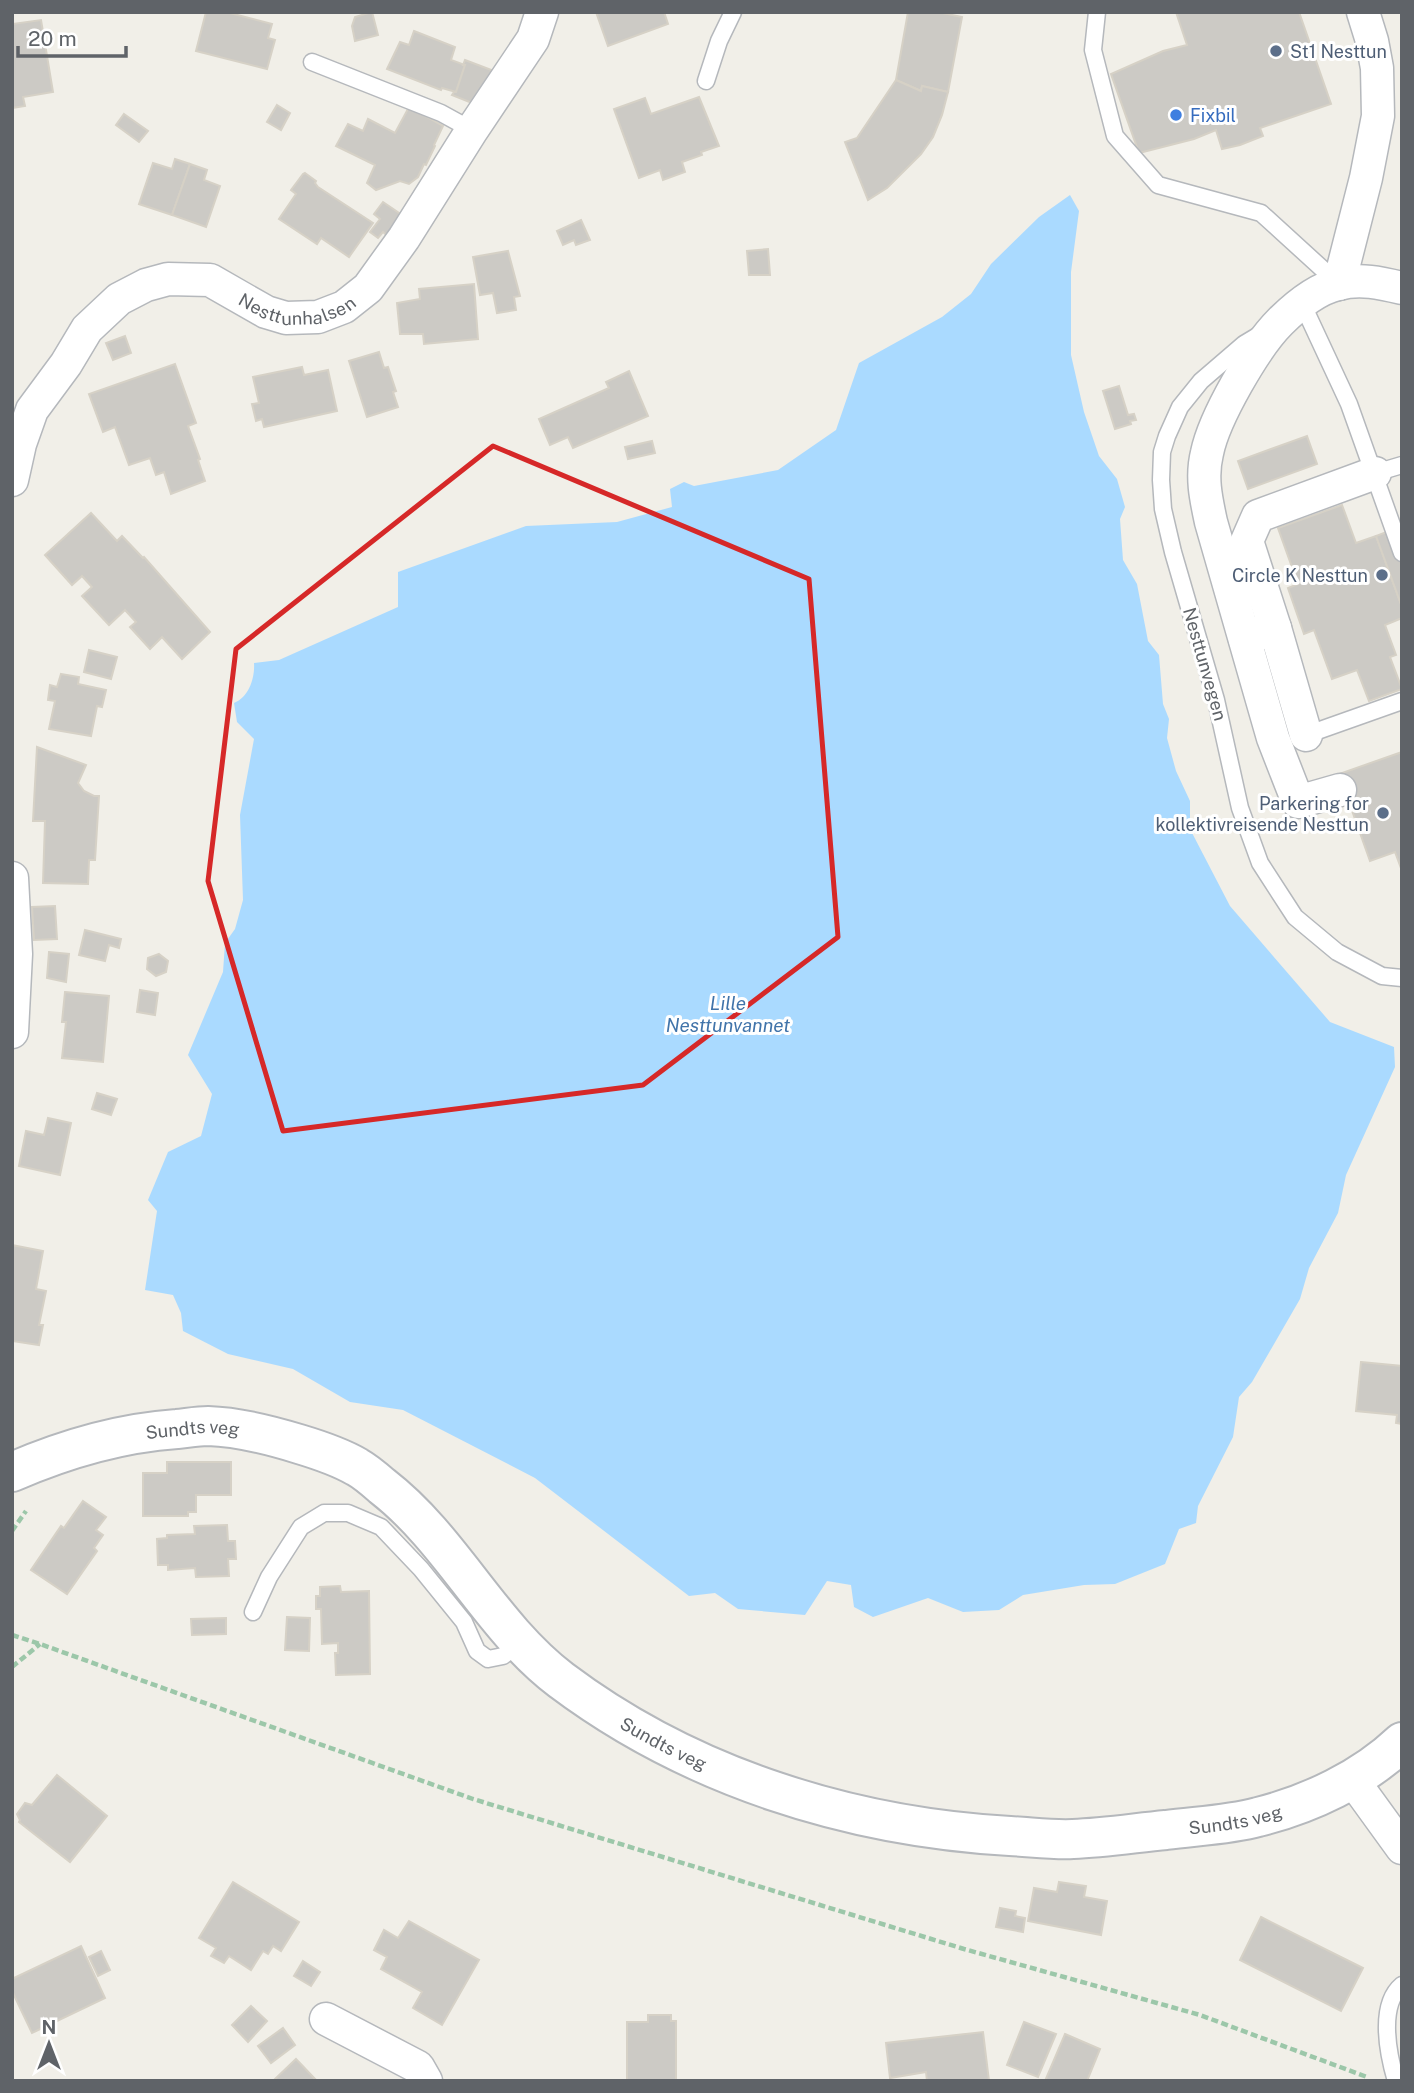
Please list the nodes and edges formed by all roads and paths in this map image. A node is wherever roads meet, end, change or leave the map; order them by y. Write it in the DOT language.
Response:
graph roads {
  1 [pos="541,12"];
  2 [pos="733,12"];
  3 [pos="1097,12"];
  4 [pos="1363,12"];
  5 [pos="312,62"];
  6 [pos="706,81"];
  7 [pos="472,130"];
  8 [pos="1393,279"];
  9 [pos="1339,284"];
  10 [pos="1290,313"];
  11 [pos="1388,469"];
  12 [pos="12,480"];
  13 [pos="1402,554"];
  14 [pos="1275,628"];
  15 [pos="1245,639"];
  16 [pos="1402,701"];
  17 [pos="1306,735"];
  18 [pos="1340,790"];
  19 [pos="12,878"];
  20 [pos="1402,978"];
  21 [pos="12,1032"];
  22 [pos="12,1472"];
  23 [pos="26,1511"];
  24 [pos="12,1531"];
  25 [pos="253,1612"];
  26 [pos="12,1636"];
  27 [pos="520,1642"];
  28 [pos="40,1643"];
  29 [pos="12,1667"];
  30 [pos="1402,1742"];
  31 [pos="1352,1779"];
  32 [pos="1402,1848"];
  33 [pos="1402,1985"];
  34 [pos="326,2019"];
  35 [pos="426,2081"];
  36 [pos="1378,2081"];
  37 [pos="1396,2081"];
  1 -- 7 [label="street, Nesttunhalsen"];
  2 -- 6 [label="lane"];
  3 -- 9 [label="lane"];
  4 -- 9 [label="street"];
  5 -- 7 [label="lane"];
  7 -- 12 [label="street, Nesttunhalsen"];
  8 -- 9 [label="street"];
  9 -- 10 [label="street"];
  10 -- 11 [label="lane"];
  10 -- 15 [label="street"];
  10 -- 20 [label="lane, Nesttunvegen"];
  11 -- 13 [label="lane"];
  11 -- 14 [label="street"];
  14 -- 15 [label="street"];
  14 -- 17 [label="street"];
  15 -- 18 [label="street"];
  16 -- 17 [label="lane"];
  19 -- 21 [label="street"];
  22 -- 27 [label="street, Sundts veg"];
  23 -- 24 [label="path"];
  25 -- 27 [label="lane"];
  26 -- 28 [label="path"];
  27 -- 31 [label="street, Sundts veg"];
  28 -- 29 [label="path"];
  28 -- 36 [label="path"];
  30 -- 31 [label="street, Sundts veg"];
  31 -- 32 [label="street"];
  33 -- 37 [label="lane"];
  34 -- 35 [label="street"];
}
